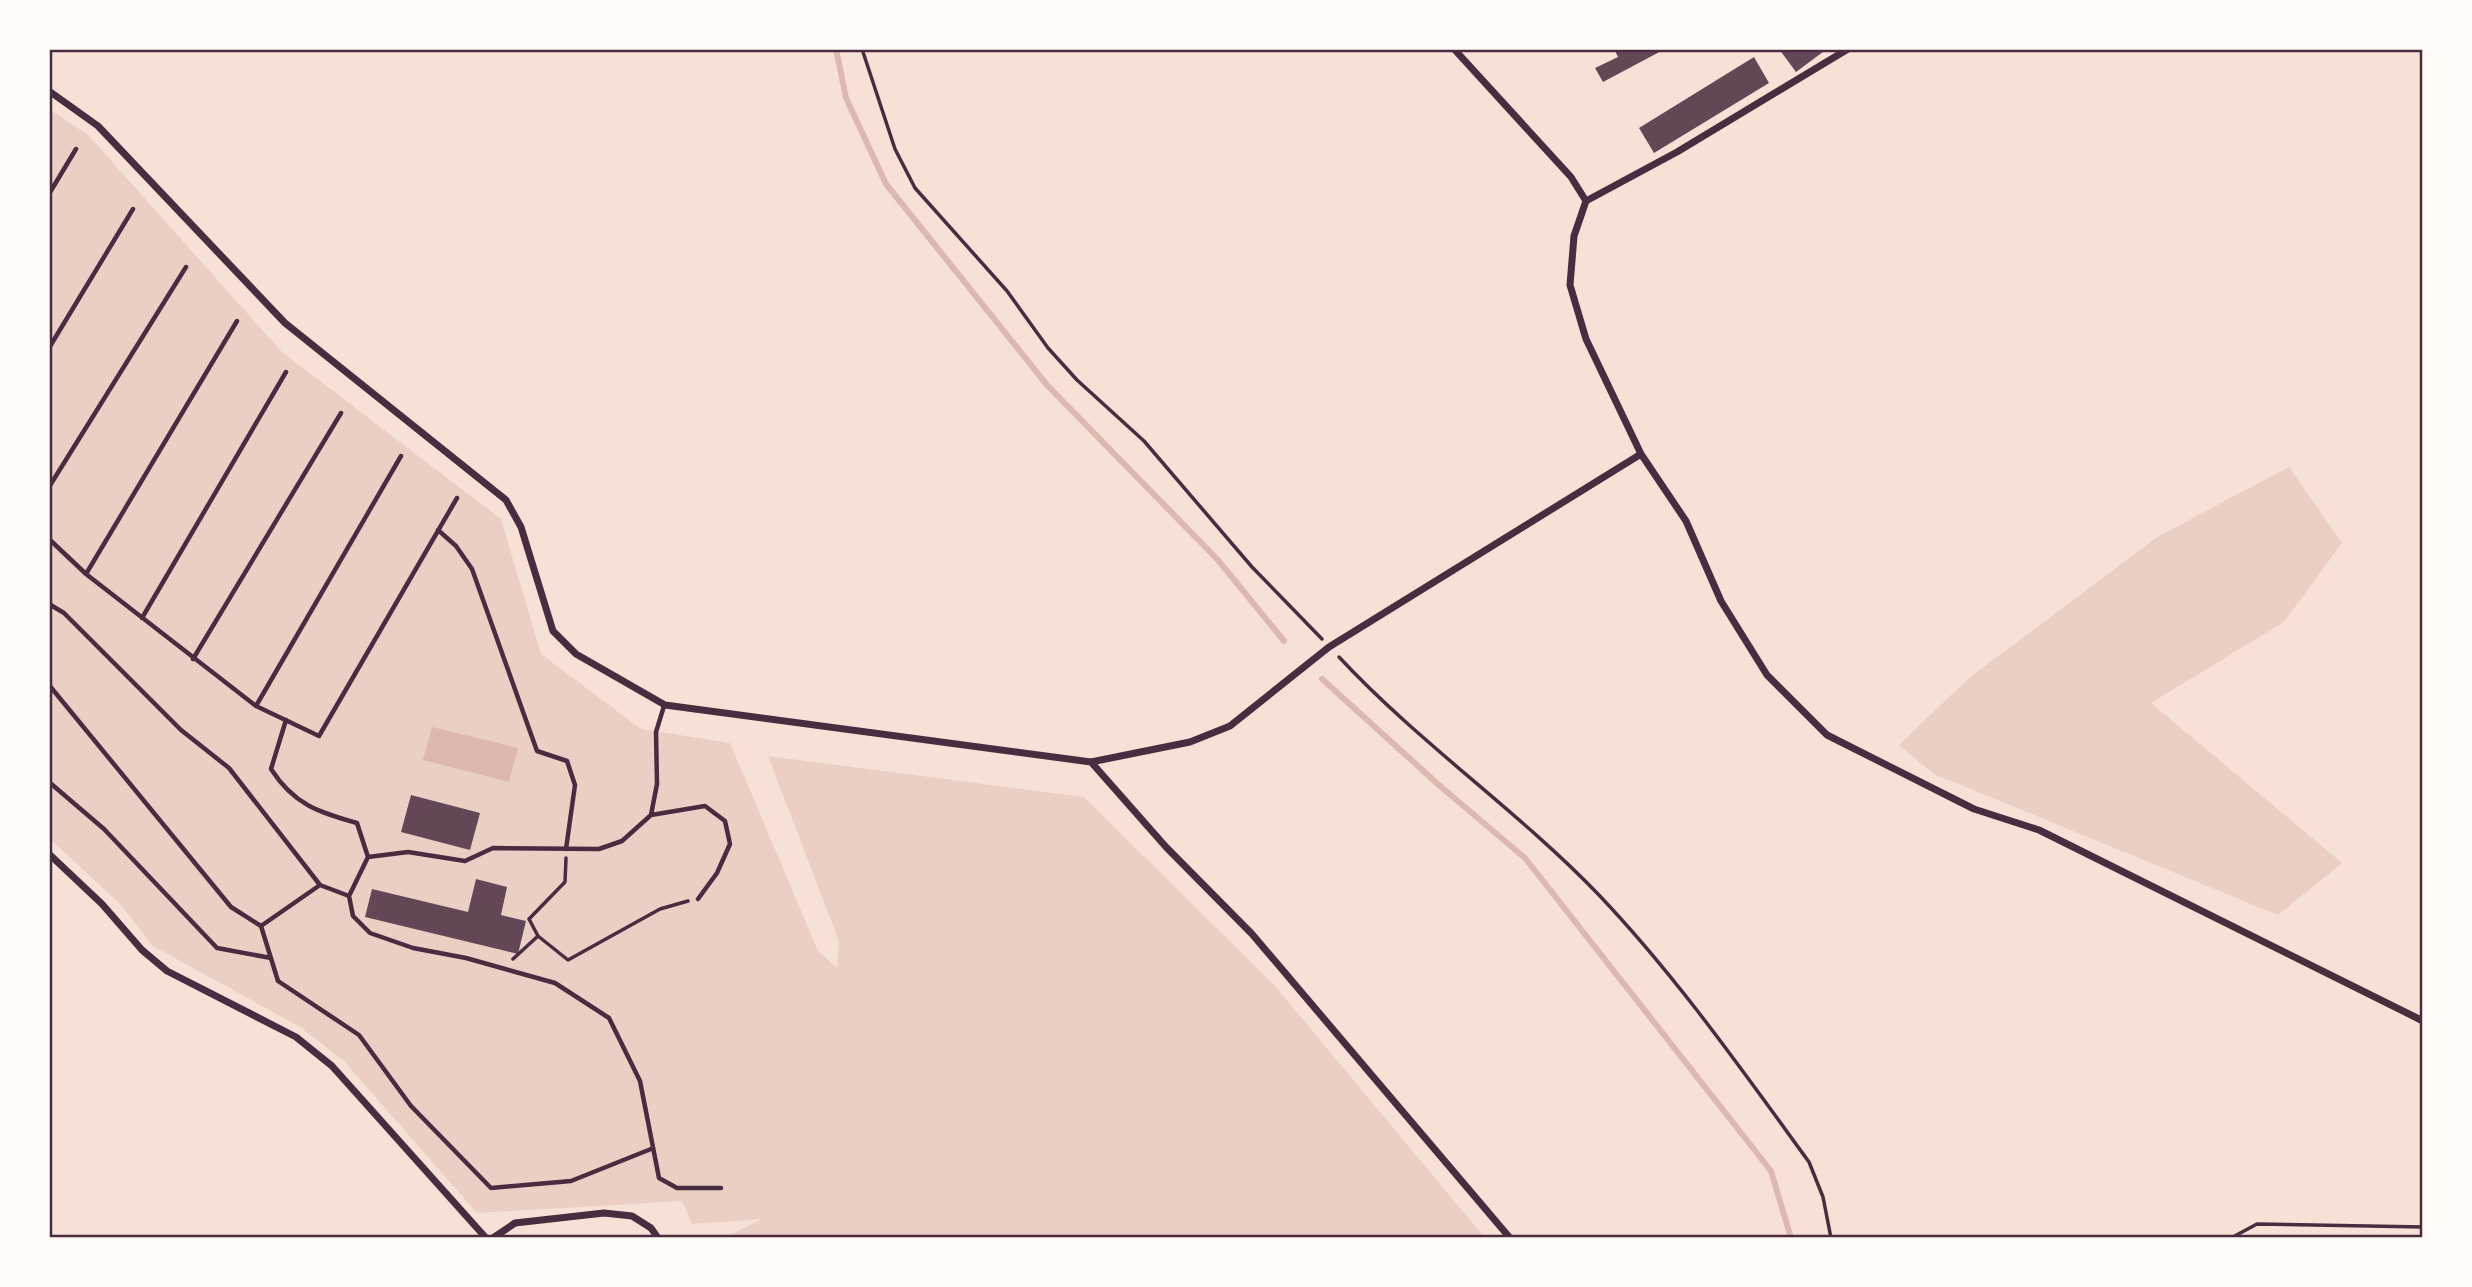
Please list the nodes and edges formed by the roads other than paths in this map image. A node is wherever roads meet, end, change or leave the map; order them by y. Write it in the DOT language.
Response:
graph roads {
  1 [pos="1454,49"];
  2 [pos="1848,49"];
  3 [pos="49,91"];
  4 [pos="75,149"];
  5 [pos="49,194"];
  6 [pos="1586,201"];
  7 [pos="133,209"];
  8 [pos="186,267"];
  9 [pos="237,321"];
  10 [pos="49,348"];
  11 [pos="286,372"];
  12 [pos="341,413"];
  13 [pos="1641,454"];
  14 [pos="401,457"];
  15 [pos="49,487"];
  16 [pos="457,498"];
  17 [pos="439,530"];
  18 [pos="49,539"];
  19 [pos="86,574"];
  20 [pos="49,604"];
  21 [pos="142,618"];
  22 [pos="193,659"];
  23 [pos="49,685"];
  24 [pos="665,705"];
  25 [pos="256,706"];
  26 [pos="286,720"];
  27 [pos="1091,762"];
  28 [pos="49,782"];
  29 [pos="651,815"];
  30 [pos="566,849"];
  31 [pos="49,854"];
  32 [pos="368,858"];
  33 [pos="320,885"];
  34 [pos="349,896"];
  35 [pos="698,899"];
  36 [pos="261,926"];
  37 [pos="271,958"];
  38 [pos="2423,1021"];
  39 [pos="651,1149"];
  40 [pos="721,1188"];
  41 [pos="486,1238"];
  42 [pos="493,1238"];
  43 [pos="658,1238"];
  44 [pos="1510,1238"];
  1 -- 6 [label="street"];
  2 -- 6 [label="street"];
  3 -- 24 [label="street"];
  4 -- 5 [label="lane"];
  6 -- 13 [label="street"];
  7 -- 10 [label="lane"];
  8 -- 15 [label="lane"];
  9 -- 19 [label="lane"];
  11 -- 21 [label="lane"];
  12 -- 22 [label="lane"];
  13 -- 27 [label="street"];
  13 -- 38 [label="street"];
  14 -- 25 [label="lane"];
  16 -- 17 [label="lane"];
  17 -- 26 [label="lane"];
  17 -- 30 [label="lane"];
  18 -- 19 [label="lane"];
  19 -- 21 [label="lane"];
  20 -- 33 [label="lane"];
  21 -- 22 [label="lane"];
  22 -- 25 [label="lane"];
  23 -- 36 [label="lane"];
  24 -- 27 [label="street"];
  24 -- 29 [label="lane"];
  25 -- 26 [label="lane"];
  26 -- 32 [label="lane"];
  27 -- 44 [label="street"];
  28 -- 37 [label="lane"];
  29 -- 30 [label="lane"];
  29 -- 35 [label="lane"];
  30 -- 32 [label="lane"];
  31 -- 41 [label="street"];
  32 -- 34 [label="lane"];
  33 -- 34 [label="lane"];
  33 -- 36 [label="lane"];
  34 -- 39 [label="lane"];
  36 -- 37 [label="lane"];
  37 -- 39 [label="lane"];
  39 -- 40 [label="lane"];
  42 -- 43 [label="street"];
}
